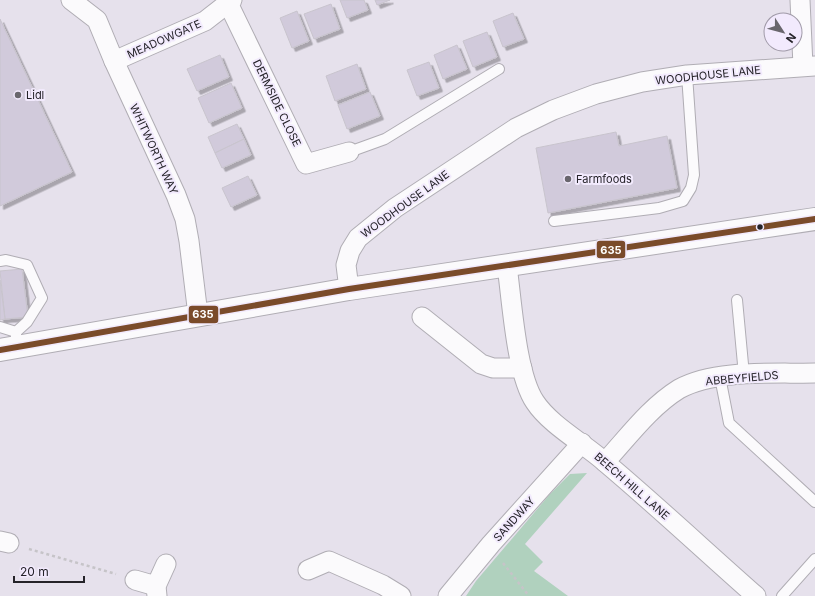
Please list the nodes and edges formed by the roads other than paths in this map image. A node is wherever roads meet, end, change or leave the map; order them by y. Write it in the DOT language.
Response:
graph roads {
  1 [pos="71,0"];
  2 [pos="800,0"];
  3 [pos="230,2"];
  4 [pos="114,61"];
  5 [pos="809,66"];
  6 [pos="499,69"];
  7 [pos="687,75"];
  8 [pos="349,152"];
  9 [pos="815,219"];
  10 [pos="554,221"];
  11 [pos="0,261"];
  12 [pos="507,266"];
  13 [pos="349,289"];
  14 [pos="736,300"];
  15 [pos="198,315"];
  16 [pos="422,317"];
  17 [pos="0,327"];
  18 [pos="11,343"];
  19 [pos="522,368"];
  20 [pos="815,373"];
  21 [pos="744,375"];
  22 [pos="720,377"];
  23 [pos="582,443"];
  24 [pos="605,462"];
  25 [pos="815,502"];
  26 [pos="815,559"];
  27 [pos="166,564"];
  28 [pos="308,570"];
  29 [pos="135,580"];
  30 [pos="156,591"];
  31 [pos="401,596"];
  32 [pos="448,596"];
  33 [pos="756,596"];
  34 [pos="782,596"];
  1 -- 4 [label="street, WHITWORTH WAY"];
  2 -- 5 [label="street"];
  3 -- 4 [label="street, MEADOWGATE"];
  3 -- 8 [label="street, DERMSIDE CLOSE"];
  4 -- 15 [label="street, WHITWORTH WAY"];
  5 -- 7 [label="street, WOODHOUSE LANE"];
  6 -- 8 [label="lane"];
  7 -- 10 [label="lane"];
  7 -- 13 [label="street, WOODHOUSE LANE"];
  9 -- 12 [label="main road"];
  11 -- 18 [label="lane"];
  12 -- 13 [label="main road"];
  12 -- 19 [label="street, BEECH HILL LANE"];
  13 -- 15 [label="main road"];
  14 -- 21 [label="lane"];
  15 -- 18 [label="main road"];
  16 -- 19 [label="street"];
  17 -- 18 [label="lane"];
  19 -- 23 [label="street, BEECH HILL LANE"];
  20 -- 21 [label="street, ABBEYFIELDS"];
  21 -- 22 [label="street, ABBEYFIELDS"];
  22 -- 24 [label="street, ABBEYFIELDS"];
  22 -- 25 [label="lane"];
  23 -- 24 [label="street, BEECH HILL LANE"];
  23 -- 32 [label="street, SANDWAY"];
  24 -- 33 [label="street, BEECH HILL LANE"];
  26 -- 34 [label="lane"];
  27 -- 30 [label="street"];
  28 -- 31 [label="street"];
  29 -- 30 [label="street"];
}
